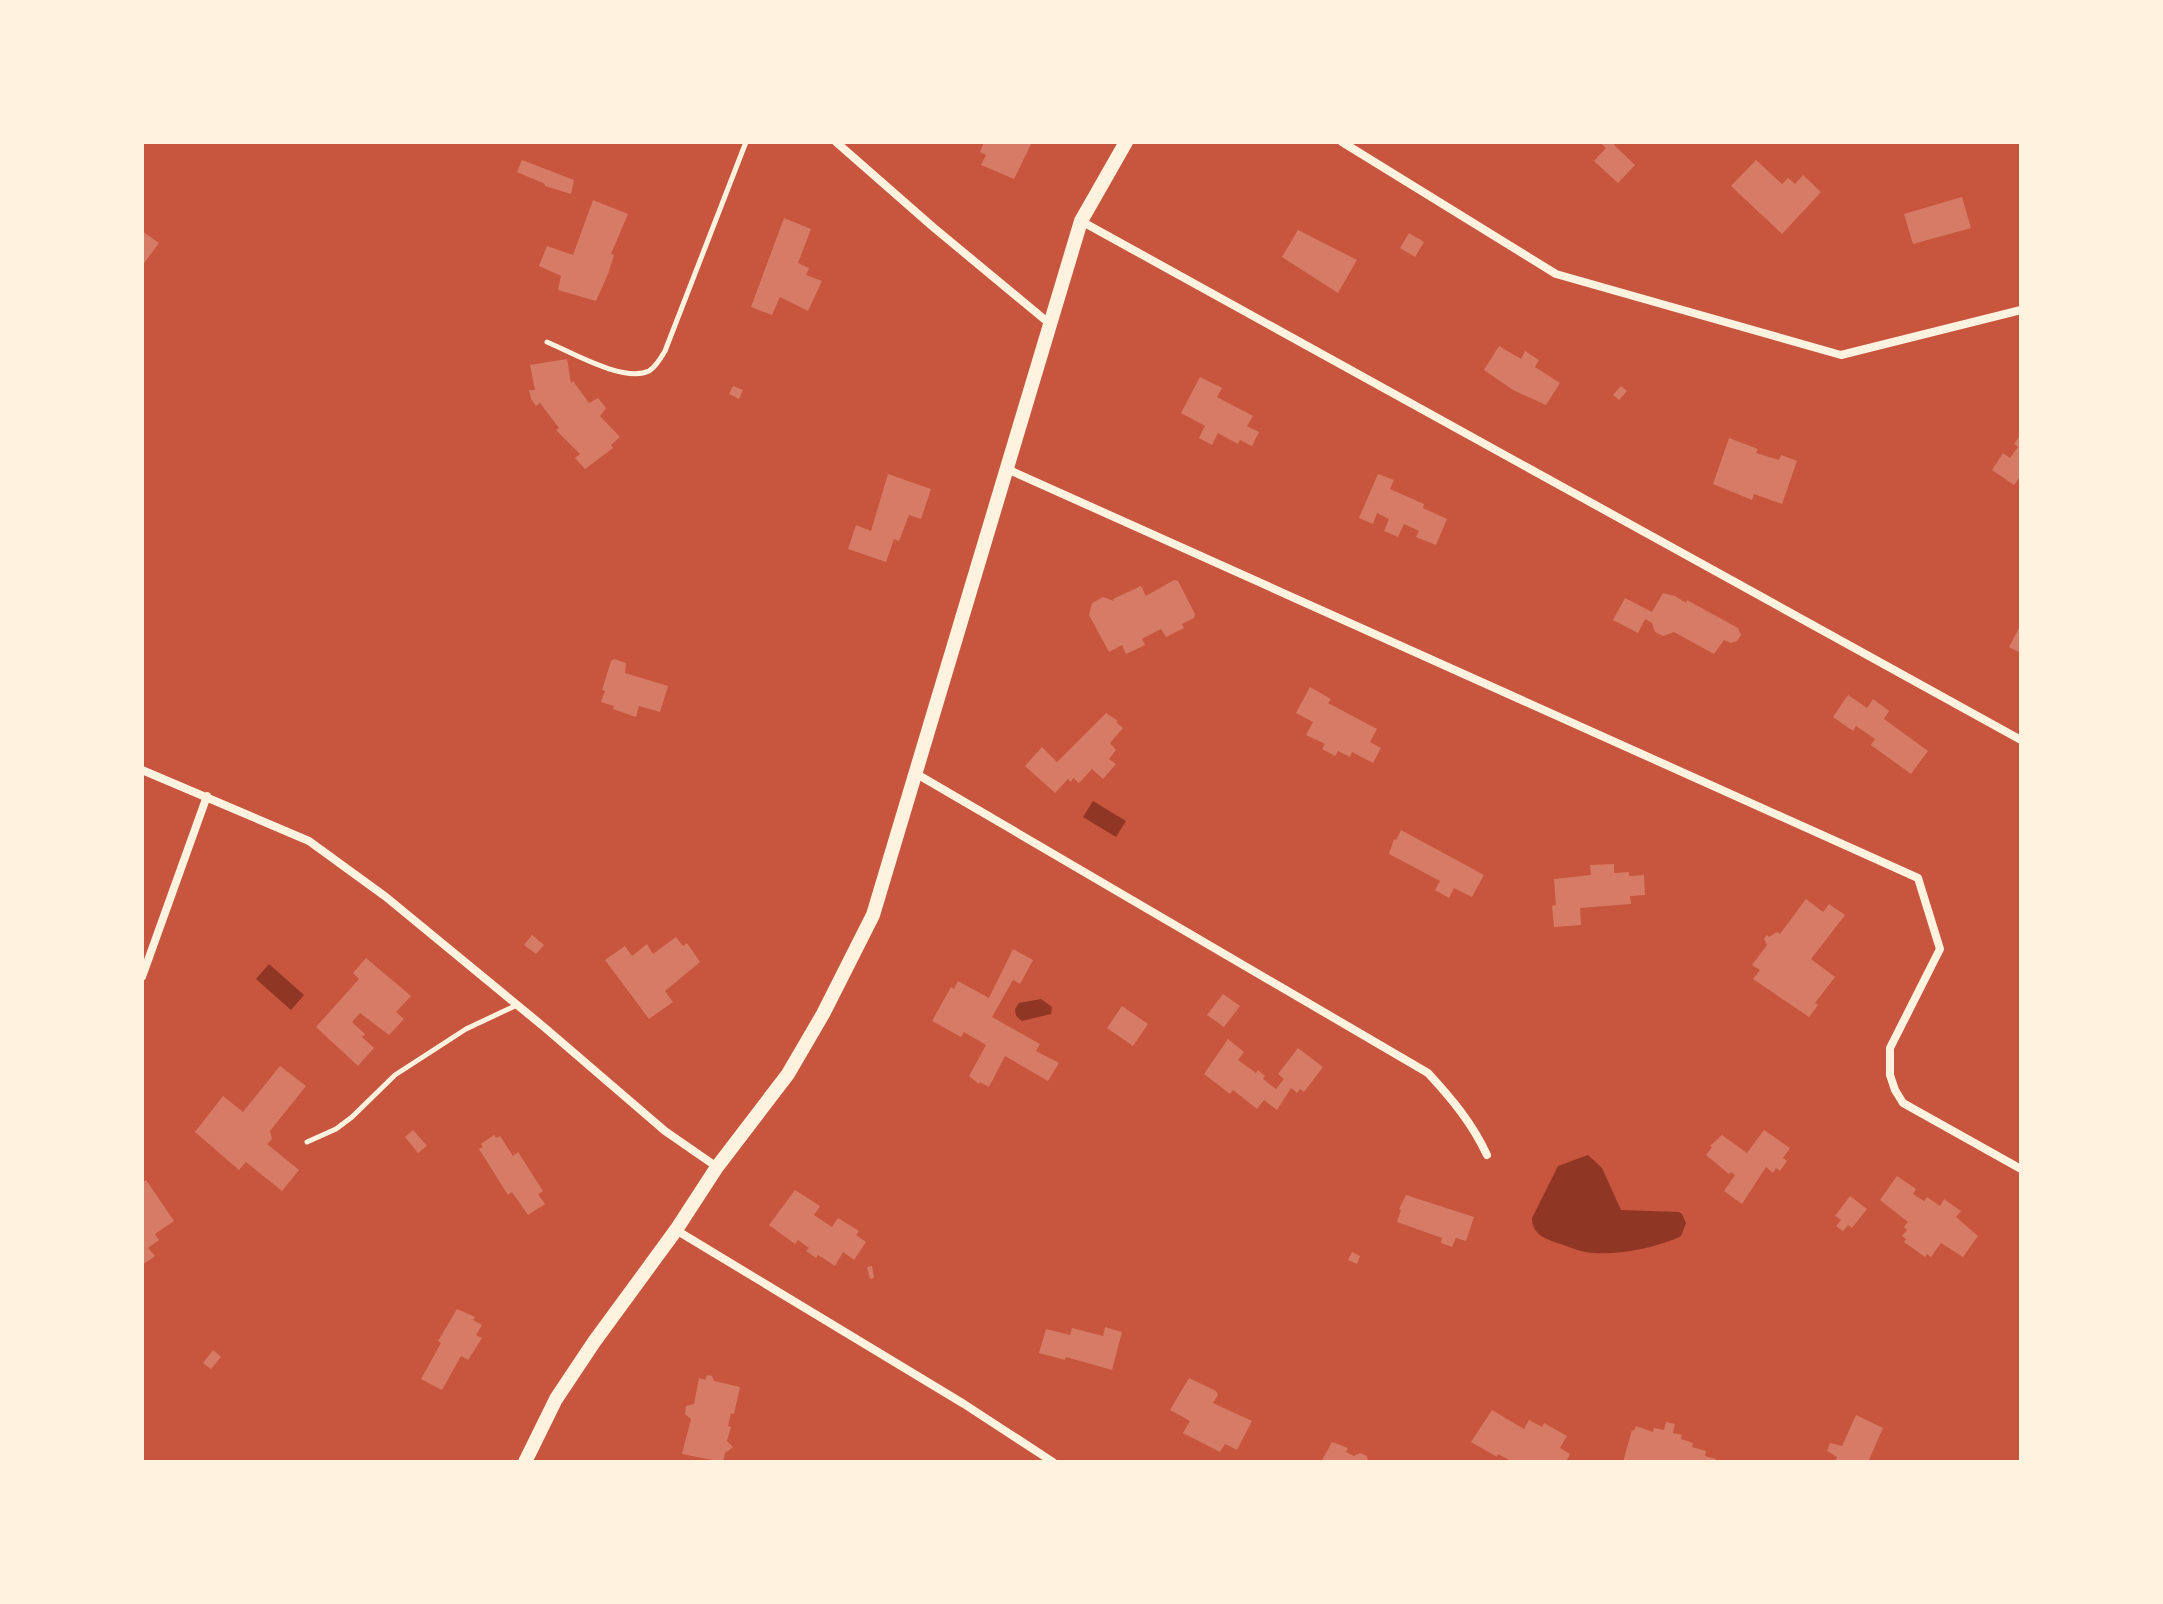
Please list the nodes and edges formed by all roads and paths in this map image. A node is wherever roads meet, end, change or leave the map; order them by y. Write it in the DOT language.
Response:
graph roads {
  1 [pos="746,142"];
  2 [pos="836,142"];
  3 [pos="1126,142"];
  4 [pos="1342,142"];
  5 [pos="1081,221"];
  6 [pos="2021,310"];
  7 [pos="1051,324"];
  8 [pos="547,342"];
  9 [pos="1007,469"];
  10 [pos="2021,740"];
  11 [pos="142,770"];
  12 [pos="915,773"];
  13 [pos="207,796"];
  14 [pos="142,977"];
  15 [pos="517,1005"];
  16 [pos="307,1142"];
  17 [pos="1487,1155"];
  18 [pos="717,1167"];
  19 [pos="2021,1169"];
  20 [pos="676,1230"];
  21 [pos="525,1462"];
  22 [pos="1053,1462"];
  1 -- 8 [label="lane"];
  2 -- 7 [label="street"];
  3 -- 5 [label="main road"];
  4 -- 6 [label="street"];
  5 -- 7 [label="main road"];
  5 -- 10 [label="street"];
  7 -- 9 [label="main road"];
  9 -- 12 [label="main road"];
  9 -- 19 [label="street"];
  11 -- 13 [label="street"];
  12 -- 17 [label="street"];
  12 -- 18 [label="main road"];
  13 -- 14 [label="street"];
  13 -- 15 [label="street"];
  15 -- 16 [label="lane"];
  15 -- 18 [label="street"];
  18 -- 20 [label="main road"];
  20 -- 21 [label="main road"];
  20 -- 22 [label="street"];
}
